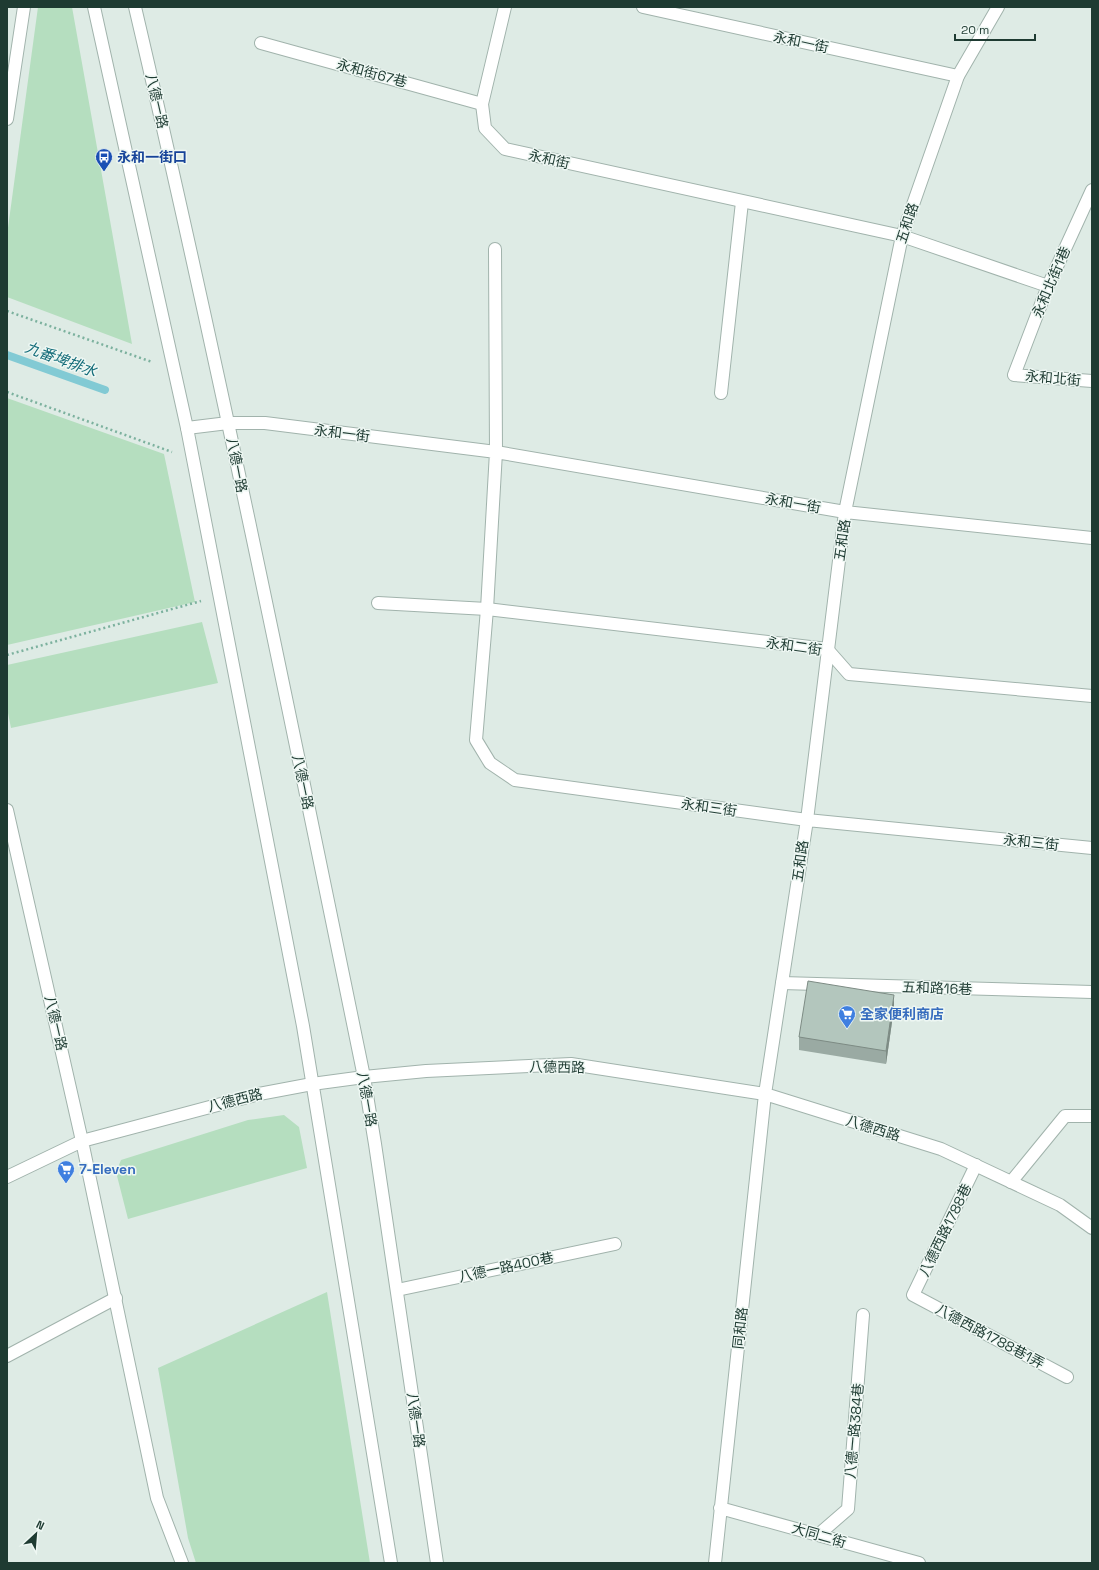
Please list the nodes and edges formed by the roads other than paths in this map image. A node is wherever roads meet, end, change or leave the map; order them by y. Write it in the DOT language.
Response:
graph roads {
  1 [pos="24,7"];
  2 [pos="94,7"];
  3 [pos="135,7"];
  4 [pos="505,7"];
  5 [pos="644,7"];
  6 [pos="998,7"];
  7 [pos="261,43"];
  8 [pos="958,76"];
  9 [pos="482,104"];
  10 [pos="7,119"];
  11 [pos="1092,190"];
  12 [pos="742,202"];
  13 [pos="902,236"];
  14 [pos="495,249"];
  15 [pos="1048,286"];
  16 [pos="1014,375"];
  17 [pos="1092,381"];
  18 [pos="721,393"];
  19 [pos="228,423"];
  20 [pos="187,428"];
  21 [pos="496,452"];
  22 [pos="845,512"];
  23 [pos="1092,538"];
  24 [pos="378,603"];
  25 [pos="487,609"];
  26 [pos="827,649"];
  27 [pos="1092,696"];
  28 [pos="7,810"];
  29 [pos="807,820"];
  30 [pos="1092,848"];
  31 [pos="782,983"];
  32 [pos="1092,992"];
  33 [pos="364,1077"];
  34 [pos="312,1084"];
  35 [pos="766,1094"];
  36 [pos="1092,1116"];
  37 [pos="82,1141"];
  38 [pos="976,1165"];
  39 [pos="7,1177"];
  40 [pos="1011,1182"];
  41 [pos="1092,1228"];
  42 [pos="615,1244"];
  43 [pos="397,1290"];
  44 [pos="913,1295"];
  45 [pos="116,1298"];
  46 [pos="863,1315"];
  47 [pos="7,1356"];
  48 [pos="1067,1377"];
  49 [pos="720,1508"];
  50 [pos="818,1535"];
  51 [pos="182,1563"];
  52 [pos="392,1563"];
  53 [pos="437,1563"];
  54 [pos="715,1563"];
  55 [pos="919,1563"];
  1 -- 10 [label="street"];
  2 -- 20 [label="street"];
  3 -- 19 [label="street, 八德一路"];
  4 -- 9 [label="street, 永和街"];
  5 -- 8 [label="street, 永和一街"];
  6 -- 8 [label="street, 五和路"];
  7 -- 9 [label="street, 永和街67巷"];
  8 -- 13 [label="street, 五和路"];
  9 -- 12 [label="street, 永和街"];
  11 -- 15 [label="street, 永和北街1巷"];
  12 -- 13 [label="street, 永和街"];
  12 -- 18 [label="street"];
  13 -- 15 [label="street, 永和街"];
  13 -- 22 [label="street, 五和路"];
  14 -- 21 [label="street"];
  15 -- 16 [label="street, 永和北街1巷"];
  16 -- 17 [label="street, 永和北街"];
  19 -- 20 [label="street, 永和一街"];
  19 -- 21 [label="street, 永和一街"];
  19 -- 33 [label="street, 八德一路"];
  20 -- 34 [label="street"];
  21 -- 22 [label="street, 永和一街"];
  21 -- 25 [label="street"];
  22 -- 23 [label="street, 永和一街"];
  22 -- 26 [label="street, 五和路"];
  24 -- 25 [label="street, 永和二街"];
  25 -- 26 [label="street, 永和二街"];
  25 -- 29 [label="street, 永和三街"];
  26 -- 27 [label="street, 永和二街"];
  26 -- 29 [label="street, 五和路"];
  28 -- 37 [label="street, 八德一路"];
  29 -- 30 [label="street, 永和三街"];
  29 -- 31 [label="street, 五和路"];
  31 -- 32 [label="street, 五和路16巷"];
  31 -- 35 [label="street, 五和路"];
  33 -- 34 [label="street, 八德西路"];
  33 -- 35 [label="street, 八德西路"];
  33 -- 43 [label="street, 八德一路"];
  34 -- 37 [label="street, 八德西路"];
  34 -- 52 [label="street"];
  35 -- 38 [label="street, 八德西路"];
  35 -- 49 [label="street, 同和路"];
  36 -- 40 [label="street"];
  37 -- 39 [label="street, 八德西路"];
  37 -- 45 [label="street, 八德一路"];
  38 -- 40 [label="street, 八德西路"];
  38 -- 44 [label="street, 八德西路1788巷"];
  40 -- 41 [label="street, 八德西路"];
  42 -- 43 [label="street, 八德一路400巷"];
  43 -- 53 [label="street, 八德一路"];
  44 -- 48 [label="street, 八德西路1788巷1弄"];
  45 -- 47 [label="street"];
  45 -- 51 [label="street, 八德一路"];
  46 -- 50 [label="street, 八德一路384巷"];
  49 -- 50 [label="street, 大同二街"];
  49 -- 54 [label="street, 同和路"];
  50 -- 55 [label="street, 大同二街"];
}
